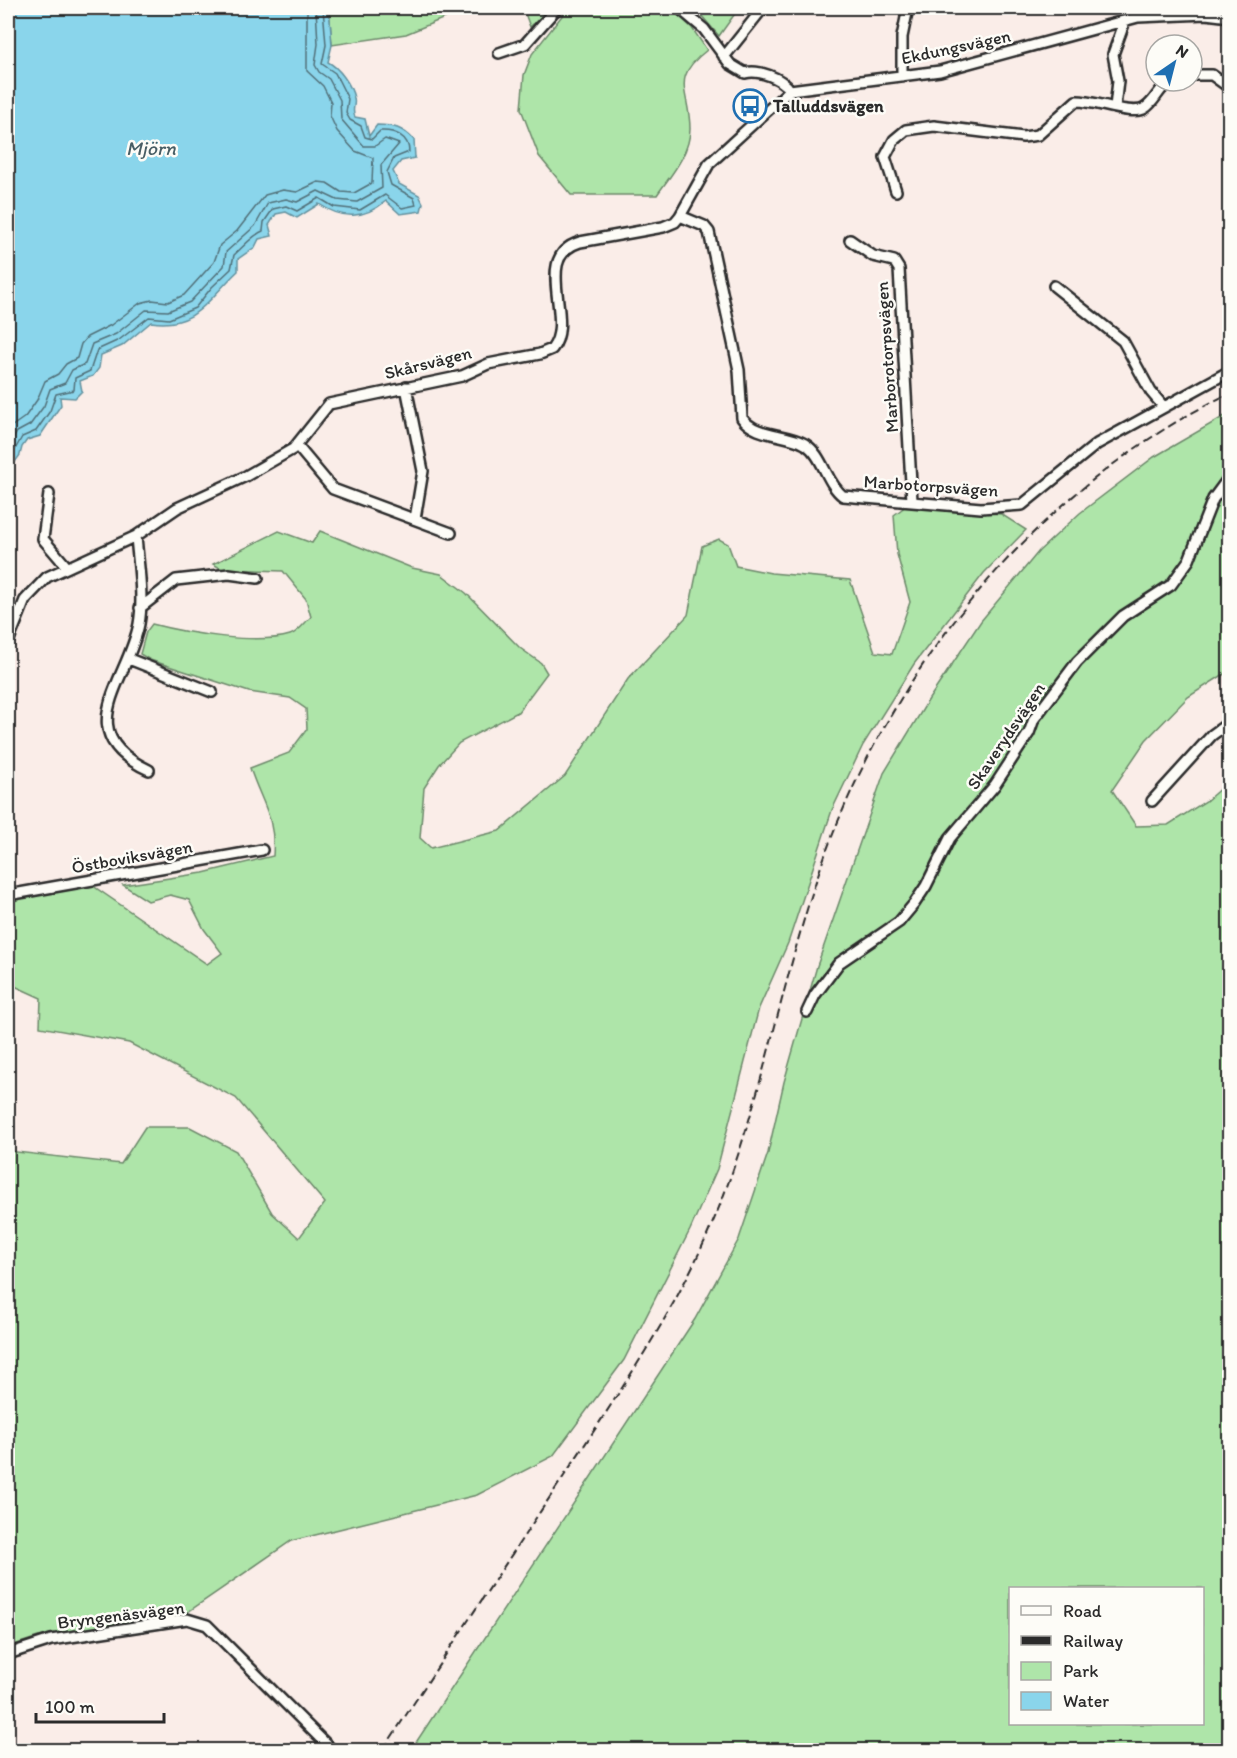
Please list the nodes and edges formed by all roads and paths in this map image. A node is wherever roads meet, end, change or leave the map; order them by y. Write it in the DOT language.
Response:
graph roads {
  1 [pos="557,8"];
  2 [pos="679,8"];
  3 [pos="763,8"];
  4 [pos="908,8"];
  5 [pos="1138,12"];
  6 [pos="1230,17"];
  7 [pos="1125,21"];
  8 [pos="499,53"];
  9 [pos="724,57"];
  10 [pos="1204,75"];
  11 [pos="902,76"];
  12 [pos="1230,88"];
  13 [pos="790,90"];
  14 [pos="1159,93"];
  15 [pos="1115,107"];
  16 [pos="896,191"];
  17 [pos="680,216"];
  18 [pos="850,240"];
  19 [pos="1054,286"];
  20 [pos="1230,371"];
  21 [pos="406,387"];
  22 [pos="1163,406"];
  23 [pos="297,446"];
  24 [pos="1230,476"];
  25 [pos="49,494"];
  26 [pos="912,501"];
  27 [pos="415,519"];
  28 [pos="451,532"];
  29 [pos="136,536"];
  30 [pos="67,567"];
  31 [pos="258,578"];
  32 [pos="140,608"];
  33 [pos="8,642"];
  34 [pos="129,658"];
  35 [pos="212,692"];
  36 [pos="1230,722"];
  37 [pos="149,770"];
  38 [pos="1152,801"];
  39 [pos="262,850"];
  40 [pos="8,895"];
  41 [pos="807,1012"];
  42 [pos="8,1654"];
  43 [pos="332,1750"];
  1 -- 8 [label="street"];
  2 -- 9 [label="street"];
  3 -- 9 [label="street"];
  4 -- 11 [label="street"];
  5 -- 6 [label="street, Ekdungsvägen"];
  5 -- 7 [label="street, Ekdungsvägen"];
  7 -- 11 [label="street, Ekdungsvägen"];
  7 -- 15 [label="street"];
  9 -- 13 [label="street"];
  10 -- 12 [label="street"];
  11 -- 13 [label="street, Ekdungsvägen"];
  13 -- 17 [label="street"];
  14 -- 15 [label="street"];
  15 -- 16 [label="street"];
  17 -- 21 [label="street, Skårsvägen"];
  17 -- 26 [label="street, Marbotorpsvägen"];
  18 -- 26 [label="street, Marborotorpsvägen"];
  19 -- 22 [label="street"];
  20 -- 22 [label="street, Marbotorpsvägen"];
  21 -- 23 [label="street, Skårsvägen"];
  21 -- 27 [label="street"];
  22 -- 26 [label="street, Marbotorpsvägen"];
  23 -- 27 [label="street"];
  23 -- 29 [label="street, Skårsvägen"];
  24 -- 41 [label="street, Skaverydsvägen"];
  25 -- 30 [label="street"];
  27 -- 28 [label="street"];
  29 -- 30 [label="street, Skårsvägen"];
  29 -- 32 [label="street"];
  30 -- 33 [label="street, Skårsvägen"];
  31 -- 32 [label="street"];
  32 -- 34 [label="street"];
  34 -- 35 [label="street"];
  34 -- 37 [label="street"];
  36 -- 38 [label="street"];
  39 -- 40 [label="street, Östboviksvägen"];
  42 -- 43 [label="street, Bryngenäsvägen"];
}
